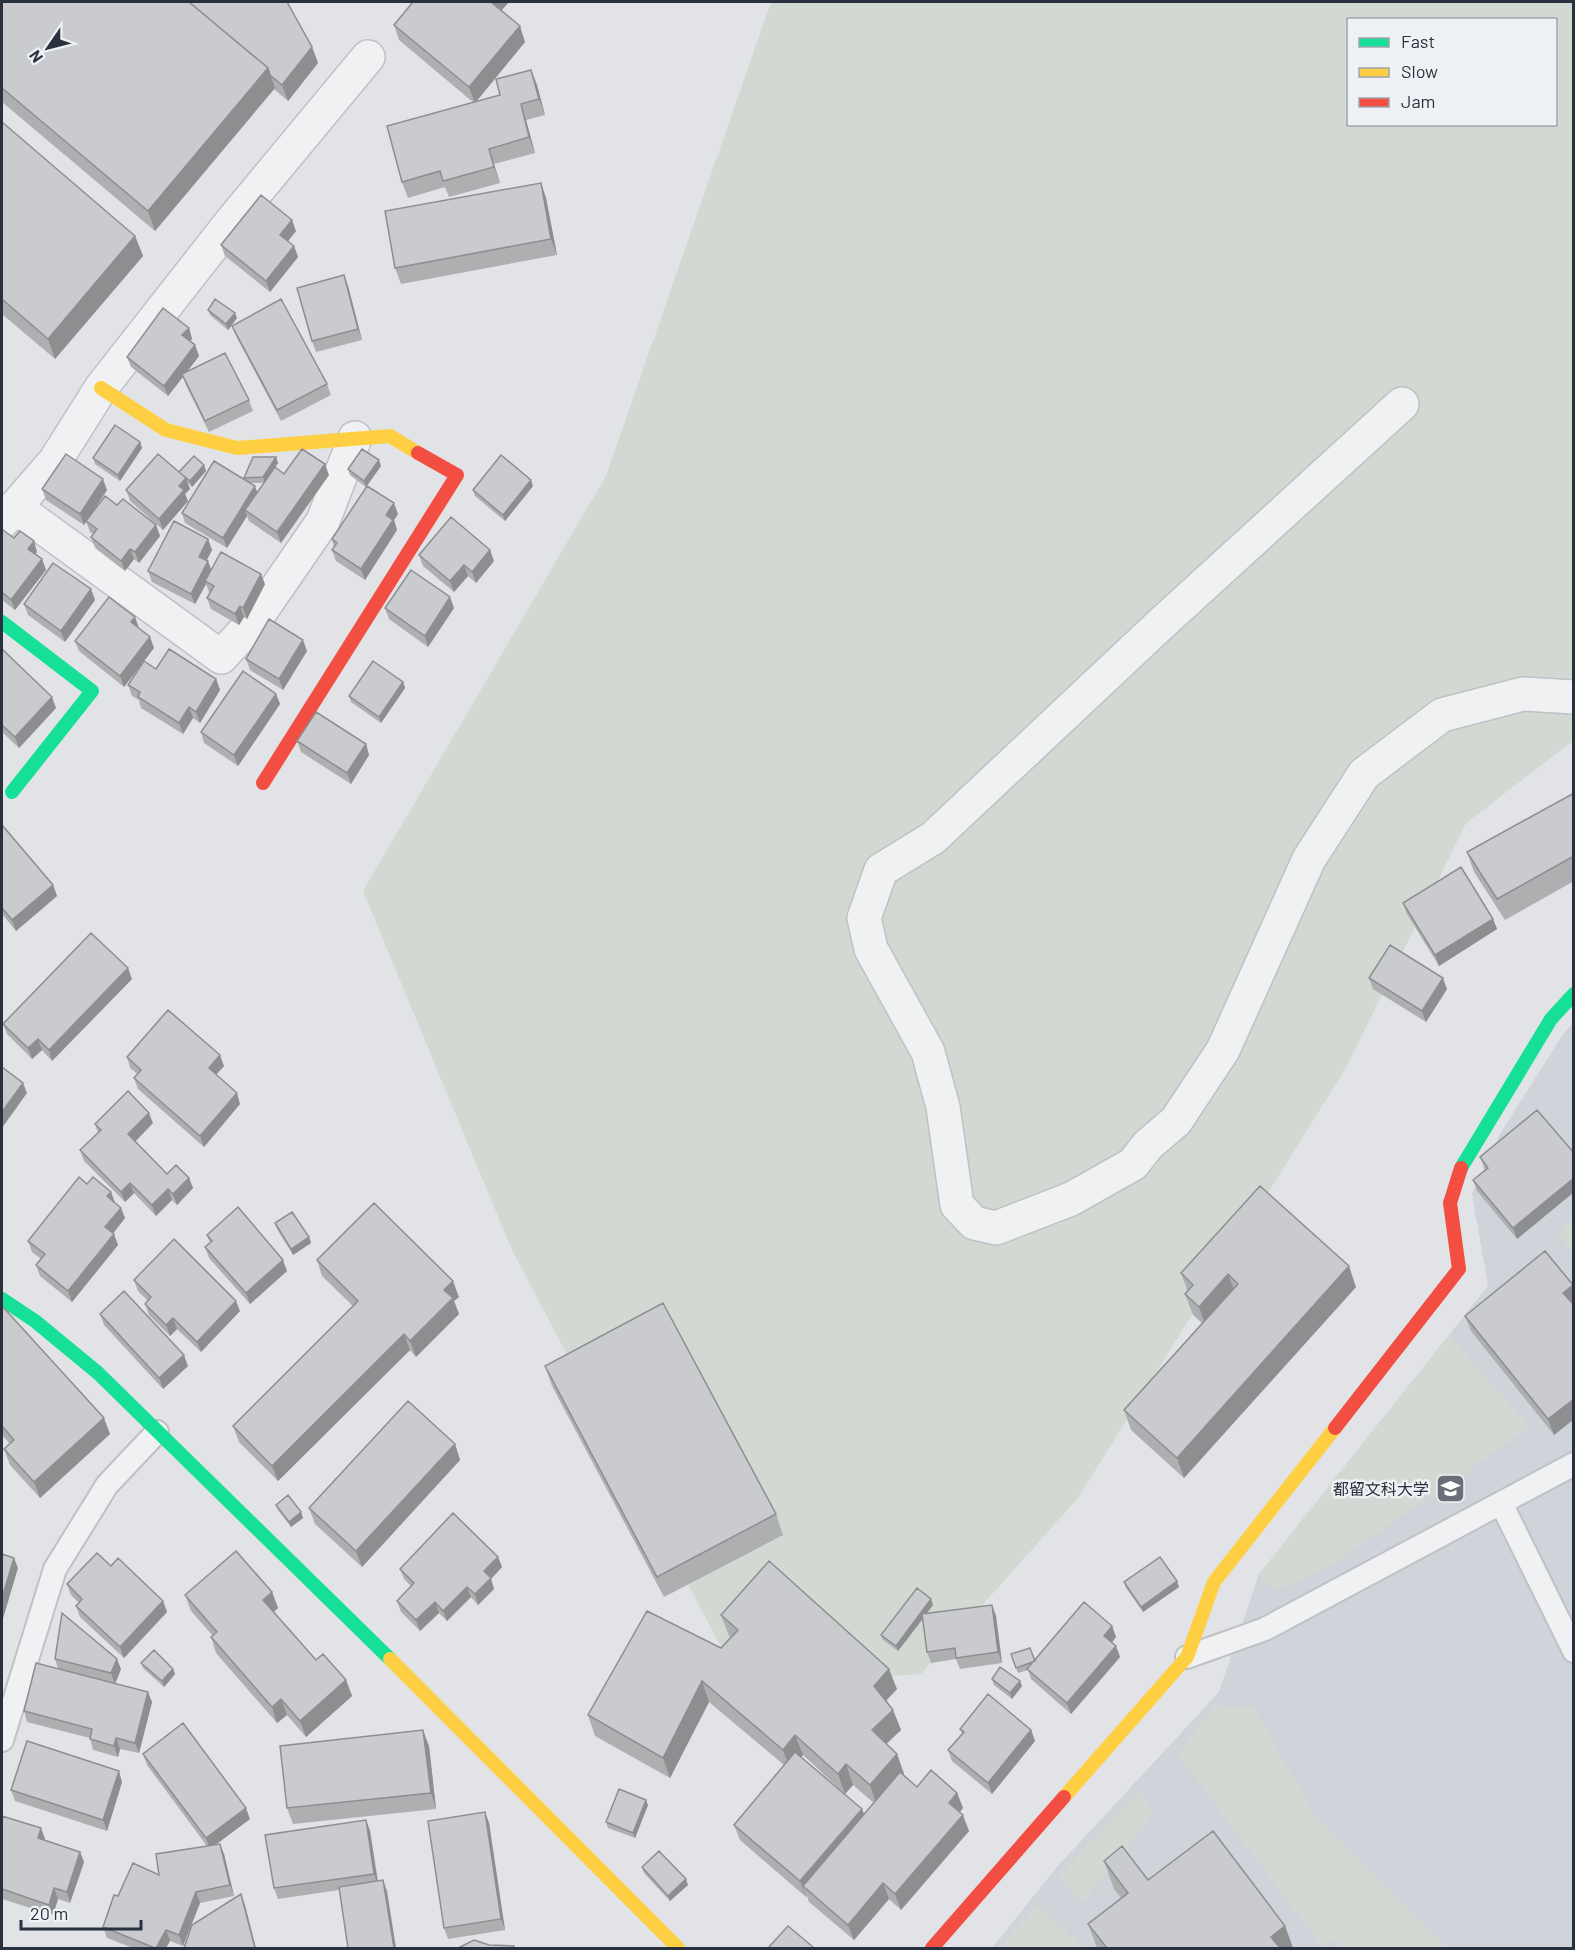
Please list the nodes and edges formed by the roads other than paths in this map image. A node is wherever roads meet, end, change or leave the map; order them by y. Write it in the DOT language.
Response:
graph roads {
  1 [pos="368,57"];
  2 [pos="101,388"];
  3 [pos="1402,404"];
  4 [pos="355,438"];
  5 [pos="8,514"];
  6 [pos="2,622"];
  7 [pos="1574,697"];
  8 [pos="263,783"];
  9 [pos="12,792"];
  10 [pos="1574,994"];
  11 [pos="2,1299"];
  12 [pos="157,1432"];
  13 [pos="1574,1464"];
  14 [pos="1500,1503"];
  15 [pos="1574,1651"];
  16 [pos="1187,1657"];
  17 [pos="2,1740"];
  18 [pos="678,1948"];
  19 [pos="932,1948"];
  1 -- 2 [label="street"];
  2 -- 4 [label="street"];
  2 -- 5 [label="street"];
  3 -- 7 [label="street"];
  4 -- 5 [label="street"];
  4 -- 8 [label="street"];
  6 -- 9 [label="street"];
  10 -- 16 [label="street"];
  11 -- 12 [label="street"];
  12 -- 17 [label="lane"];
  12 -- 18 [label="street"];
  13 -- 14 [label="lane"];
  14 -- 15 [label="lane"];
  14 -- 16 [label="lane"];
  16 -- 19 [label="street"];
}
